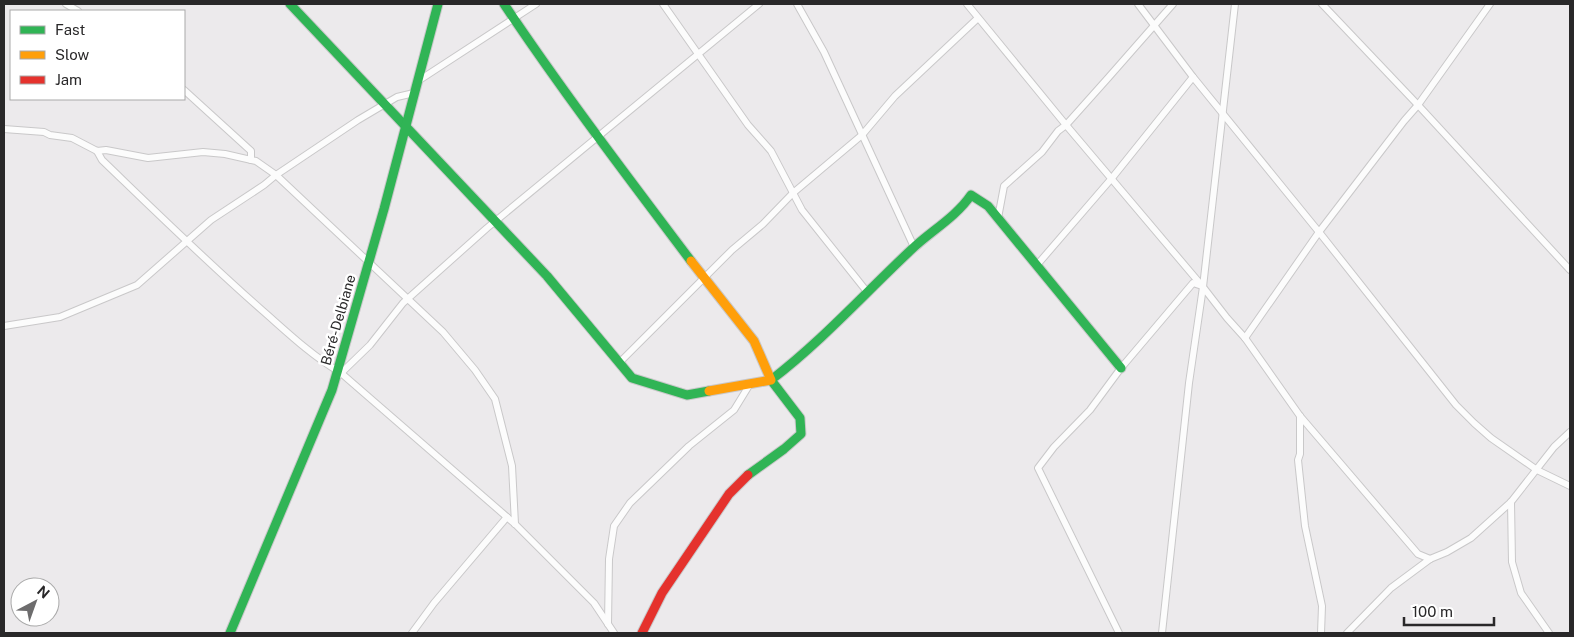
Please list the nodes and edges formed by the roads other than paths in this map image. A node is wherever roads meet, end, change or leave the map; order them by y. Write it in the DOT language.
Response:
graph roads {
  1 [pos="290,4"];
  2 [pos="438,4"];
  3 [pos="504,4"];
  4 [pos="536,4"];
  5 [pos="663,4"];
  6 [pos="759,4"];
  7 [pos="797,4"];
  8 [pos="967,4"];
  9 [pos="1138,4"];
  10 [pos="1173,4"];
  11 [pos="1234,4"];
  12 [pos="1322,4"];
  13 [pos="1490,4"];
  14 [pos="978,18"];
  15 [pos="514,19"];
  16 [pos="1154,25"];
  17 [pos="699,54"];
  18 [pos="1193,77"];
  19 [pos="418,81"];
  20 [pos="185,91"];
  21 [pos="414,93"];
  22 [pos="385,104"];
  23 [pos="1418,105"];
  24 [pos="1222,113"];
  25 [pos="1066,125"];
  26 [pos="406,128"];
  27 [pos="4,129"];
  28 [pos="862,135"];
  29 [pos="598,137"];
  30 [pos="97,151"];
  31 [pos="251,160"];
  32 [pos="276,175"];
  33 [pos="1112,178"];
  34 [pos="793,193"];
  35 [pos="998,218"];
  36 [pos="495,221"];
  37 [pos="1319,232"];
  38 [pos="187,242"];
  39 [pos="914,248"];
  40 [pos="369,261"];
  41 [pos="1037,265"];
  42 [pos="1570,270"];
  43 [pos="703,277"];
  44 [pos="1204,287"];
  45 [pos="868,293"];
  46 [pos="408,299"];
  47 [pos="4,326"];
  48 [pos="1245,338"];
  49 [pos="619,363"];
  50 [pos="1121,368"];
  51 [pos="338,374"];
  52 [pos="771,380"];
  53 [pos="750,384"];
  54 [pos="1300,416"];
  55 [pos="1570,432"];
  56 [pos="1536,470"];
  57 [pos="1570,486"];
  58 [pos="1511,502"];
  59 [pos="507,517"];
  60 [pos="515,524"];
  61 [pos="1430,559"];
  62 [pos="608,624"];
  63 [pos="230,633"];
  64 [pos="412,633"];
  65 [pos="614,633"];
  66 [pos="642,633"];
  67 [pos="1119,633"];
  68 [pos="1162,633"];
  69 [pos="1321,633"];
  70 [pos="1346,633"];
  71 [pos="1549,633"];
  1 -- 22 [label="street"];
  2 -- 19 [label="street, Béré-Delbiane"];
  3 -- 15 [label="street"];
  4 -- 15 [label="street"];
  5 -- 17 [label="street"];
  6 -- 17 [label="street"];
  7 -- 28 [label="street"];
  8 -- 14 [label="street"];
  9 -- 16 [label="street"];
  10 -- 16 [label="street"];
  11 -- 24 [label="street"];
  12 -- 23 [label="street"];
  13 -- 23 [label="street"];
  14 -- 25 [label="street"];
  14 -- 28 [label="street"];
  15 -- 19 [label="street"];
  15 -- 29 [label="street"];
  16 -- 18 [label="street"];
  16 -- 25 [label="street"];
  17 -- 29 [label="street"];
  17 -- 34 [label="street"];
  18 -- 24 [label="street"];
  18 -- 33 [label="street"];
  19 -- 21 [label="street, Béré-Delbiane"];
  20 -- 31 [label="street"];
  21 -- 22 [label="street"];
  21 -- 26 [label="street, Béré-Delbiane"];
  22 -- 26 [label="street"];
  22 -- 32 [label="street"];
  23 -- 37 [label="street"];
  23 -- 42 [label="street"];
  24 -- 37 [label="street"];
  24 -- 44 [label="street"];
  25 -- 33 [label="street"];
  25 -- 35 [label="street"];
  26 -- 36 [label="street"];
  26 -- 40 [label="street, Béré-Delbiane"];
  27 -- 30 [label="street"];
  28 -- 34 [label="street"];
  28 -- 39 [label="street"];
  29 -- 36 [label="street"];
  29 -- 43 [label="street"];
  30 -- 31 [label="street"];
  30 -- 38 [label="street"];
  31 -- 32 [label="street"];
  32 -- 38 [label="street"];
  32 -- 40 [label="street"];
  33 -- 41 [label="street"];
  33 -- 44 [label="street"];
  34 -- 43 [label="street"];
  34 -- 45 [label="street"];
  35 -- 39 [label="street"];
  35 -- 41 [label="street"];
  36 -- 46 [label="street"];
  36 -- 49 [label="street"];
  37 -- 48 [label="street"];
  37 -- 56 [label="street"];
  38 -- 47 [label="street"];
  38 -- 51 [label="street"];
  39 -- 45 [label="street"];
  40 -- 46 [label="street"];
  40 -- 51 [label="street, Béré-Delbiane"];
  41 -- 50 [label="street"];
  43 -- 49 [label="street"];
  43 -- 52 [label="street"];
  44 -- 48 [label="street"];
  44 -- 50 [label="street"];
  44 -- 68 [label="street"];
  45 -- 52 [label="street"];
  46 -- 51 [label="street"];
  46 -- 60 [label="street"];
  48 -- 54 [label="street"];
  49 -- 53 [label="street"];
  50 -- 67 [label="street"];
  51 -- 59 [label="street"];
  51 -- 63 [label="street, Béré-Delbiane"];
  52 -- 53 [label="street"];
  52 -- 66 [label="street"];
  53 -- 62 [label="street"];
  54 -- 61 [label="street"];
  54 -- 69 [label="street"];
  55 -- 56 [label="street"];
  56 -- 57 [label="street"];
  56 -- 58 [label="street"];
  58 -- 61 [label="street"];
  58 -- 71 [label="street"];
  59 -- 60 [label="street"];
  59 -- 64 [label="street"];
  60 -- 62 [label="street"];
  61 -- 70 [label="street"];
  62 -- 65 [label="street"];
}
